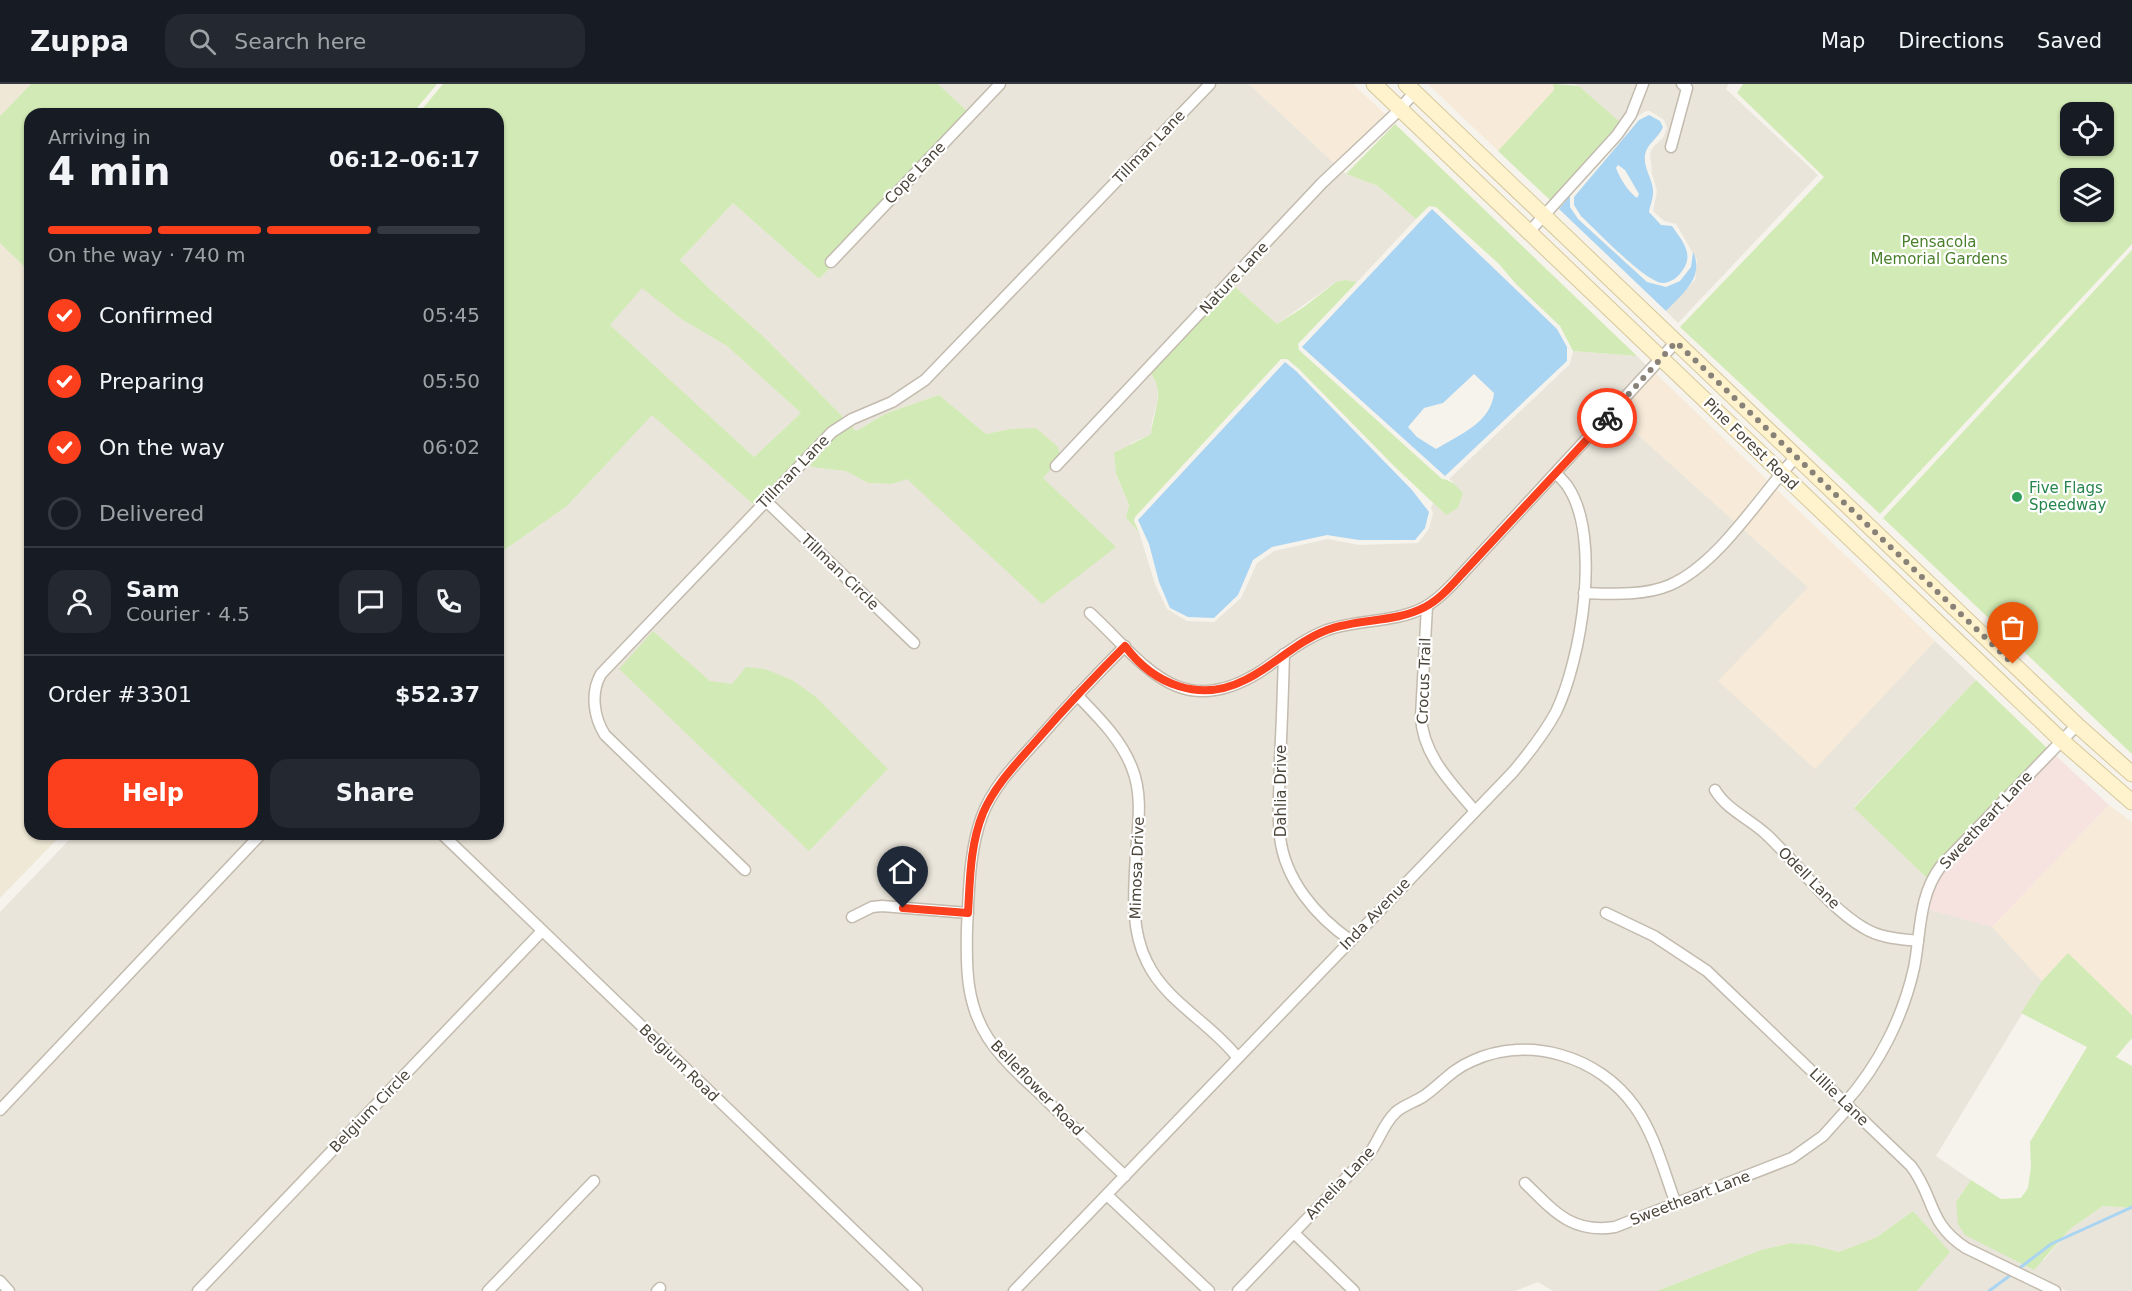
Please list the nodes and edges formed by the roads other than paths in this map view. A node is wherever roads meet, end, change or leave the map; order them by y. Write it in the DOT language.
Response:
graph roads {
  1 [pos="1000,84"];
  2 [pos="1210,84"];
  3 [pos="1374,84"];
  4 [pos="1643,84"];
  5 [pos="1682,84"];
  6 [pos="1410,88"];
  7 [pos="1399,109"];
  8 [pos="1671,147"];
  9 [pos="1544,216"];
  10 [pos="1529,232"];
  11 [pos="831,262"];
  12 [pos="1676,342"];
  13 [pos="1661,359"];
  14 [pos="1796,457"];
  15 [pos="1056,466"];
  16 [pos="1556,473"];
  17 [pos="1781,473"];
  18 [pos="1833,492"];
  19 [pos="766,501"];
  20 [pos="1818,508"];
  21 [pos="1584,593"];
  22 [pos="1427,606"];
  23 [pos="1090,613"];
  24 [pos="1970,623"];
  25 [pos="1955,639"];
  26 [pos="915,643"];
  27 [pos="1125,646"];
  28 [pos="1284,654"];
  29 [pos="1077,695"];
  30 [pos="2076,724"];
  31 [pos="2061,741"];
  32 [pos="2132,774"];
  33 [pos="1714,790"];
  34 [pos="2132,802"];
  35 [pos="1475,811"];
  36 [pos="255,840"];
  37 [pos="448,840"];
  38 [pos="745,870"];
  39 [pos="968,913"];
  40 [pos="1606,913"];
  41 [pos="852,917"];
  42 [pos="542,931"];
  43 [pos="1350,940"];
  44 [pos="1918,941"];
  45 [pos="1238,1057"];
  46 [pos="1847,1105"];
  47 [pos="0,1110"];
  48 [pos="1125,1176"];
  49 [pos="594,1181"];
  50 [pos="1525,1183"];
  51 [pos="1107,1195"];
  52 [pos="1676,1204"];
  53 [pos="1293,1233"];
  54 [pos="0,1281"];
  55 [pos="9,1291"];
  56 [pos="198,1291"];
  57 [pos="488,1291"];
  58 [pos="917,1291"];
  59 [pos="1014,1291"];
  60 [pos="1209,1291"];
  61 [pos="1238,1291"];
  62 [pos="1354,1291"];
  63 [pos="2055,1291"];
  1 -- 11 [label="street, Cope Lane"];
  2 -- 19 [label="street, Tillman Lane"];
  3 -- 7 [label="main road, Pine Forest Road"];
  4 -- 9 [label="street"];
  5 -- 8 [label="street"];
  6 -- 7 [label="street, Nature Lane"];
  6 -- 9 [label="main road, Pine Forest Road"];
  7 -- 10 [label="main road, Pine Forest Road"];
  7 -- 15 [label="street, Nature Lane"];
  9 -- 10 [label="street"];
  9 -- 12 [label="main road, Pine Forest Road"];
  10 -- 13 [label="main road, Pine Forest Road"];
  12 -- 13 [label="street"];
  12 -- 14 [label="main road, Pine Forest Road"];
  13 -- 16 [label="street"];
  13 -- 17 [label="main road, Pine Forest Road"];
  14 -- 17 [label="street"];
  14 -- 18 [label="main road, Pine Forest Road"];
  16 -- 21 [label="street, Inda Avenue"];
  16 -- 22 [label="street"];
  17 -- 20 [label="main road, Pine Forest Road"];
  17 -- 21 [label="street"];
  18 -- 20 [label="main road"];
  18 -- 24 [label="main road, Pine Forest Road"];
  19 -- 26 [label="street, Tillman Circle"];
  19 -- 38 [label="street, Tillman Lane"];
  20 -- 25 [label="main road, Pine Forest Road"];
  21 -- 35 [label="street, Inda Avenue"];
  22 -- 28 [label="street"];
  22 -- 35 [label="street, Crocus Trail"];
  23 -- 27 [label="street"];
  24 -- 25 [label="main road"];
  24 -- 30 [label="main road, Pine Forest Road"];
  25 -- 31 [label="main road, Pine Forest Road"];
  27 -- 28 [label="street"];
  27 -- 29 [label="street, Belleflower Road"];
  28 -- 43 [label="street, Dahlia Drive"];
  29 -- 39 [label="street, Belleflower Road"];
  29 -- 45 [label="street, Mimosa Drive"];
  30 -- 31 [label="street, Sweetheart Lane"];
  30 -- 32 [label="main road, Pine Forest Road"];
  31 -- 34 [label="main road, Pine Forest Road"];
  31 -- 44 [label="street, Sweetheart Lane"];
  33 -- 44 [label="street, Odell Lane"];
  35 -- 43 [label="street, Inda Avenue"];
  36 -- 47 [label="street"];
  37 -- 42 [label="street, Belgium Road"];
  39 -- 41 [label="street"];
  39 -- 48 [label="street, Belleflower Road"];
  40 -- 46 [label="street, Lillie Lane"];
  42 -- 56 [label="street, Belgium Circle"];
  42 -- 58 [label="street, Belgium Road"];
  43 -- 45 [label="street, Inda Avenue"];
  44 -- 46 [label="street, Sweetheart Lane"];
  45 -- 48 [label="street, Inda Avenue"];
  46 -- 52 [label="street, Sweetheart Lane"];
  46 -- 63 [label="street, Lillie Lane"];
  48 -- 51 [label="street, Inda Avenue"];
  49 -- 57 [label="street"];
  50 -- 52 [label="street, Sweetheart Lane"];
  51 -- 59 [label="street, Inda Avenue"];
  51 -- 60 [label="street"];
  52 -- 53 [label="street, Amelia Lane"];
  53 -- 61 [label="street, Amelia Lane"];
  53 -- 62 [label="street"];
  54 -- 55 [label="street"];
}
